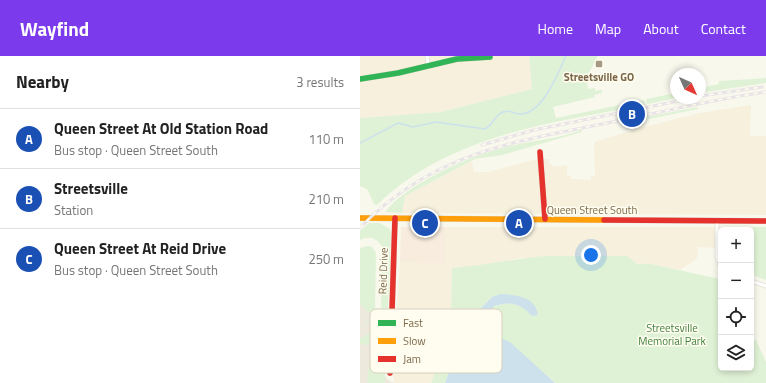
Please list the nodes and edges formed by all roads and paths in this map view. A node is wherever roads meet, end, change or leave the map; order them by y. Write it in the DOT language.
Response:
graph roads {
  1 [pos="427,56"];
  2 [pos="490,57"];
  3 [pos="428,64"];
  4 [pos="360,78"];
  5 [pos="540,152"];
  6 [pos="360,218"];
  7 [pos="395,218"];
  8 [pos="545,219"];
  9 [pos="717,221"];
  10 [pos="766,221"];
  11 [pos="719,263"];
  12 [pos="754,282"];
  13 [pos="766,286"];
  14 [pos="392,309"];
  1 -- 3 [label="street"];
  2 -- 3 [label="main road"];
  3 -- 4 [label="main road"];
  5 -- 8 [label="main road"];
  6 -- 7 [label="main road, Queen Street South"];
  7 -- 8 [label="main road, Queen Street South"];
  7 -- 14 [label="main road, Reid Drive"];
  8 -- 9 [label="main road, Queen Street South"];
  9 -- 10 [label="main road, Queen Street South"];
  9 -- 11 [label="street"];
  12 -- 13 [label="street"];
}
